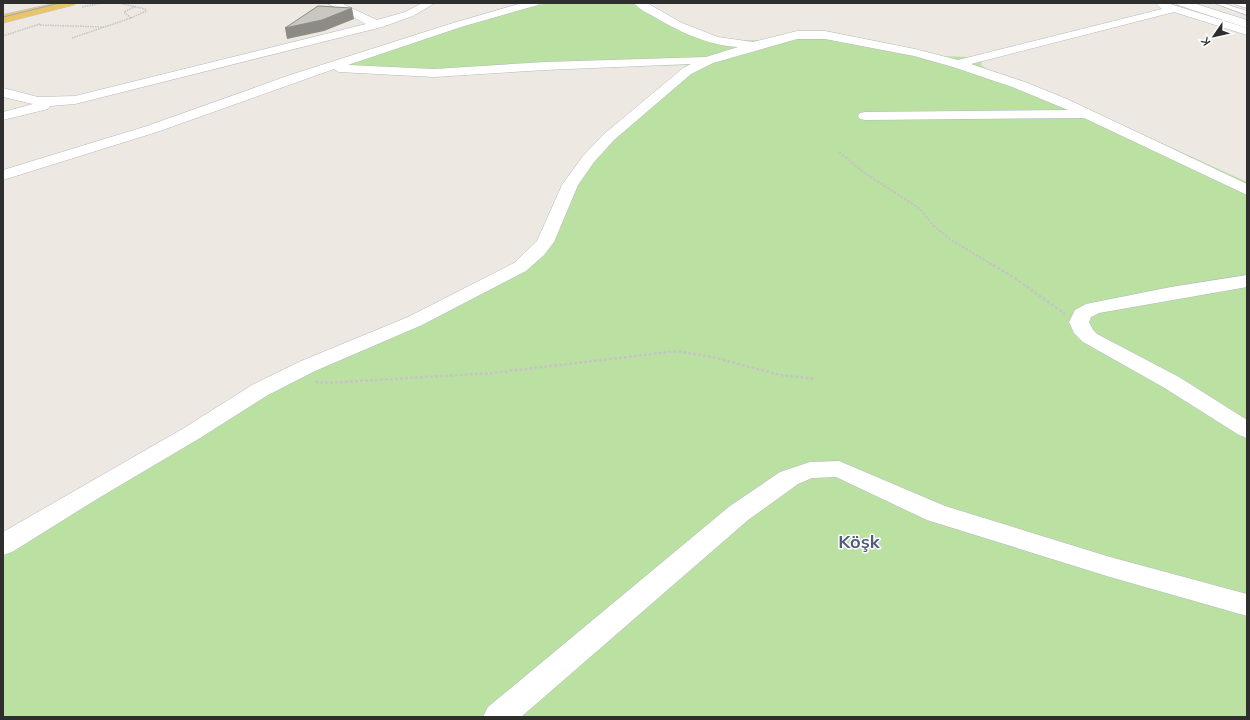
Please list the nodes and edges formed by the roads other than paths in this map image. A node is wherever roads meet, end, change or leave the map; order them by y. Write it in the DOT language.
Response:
graph roads {
  1 [pos="36,3"];
  2 [pos="70,3"];
  3 [pos="332,3"];
  4 [pos="430,3"];
  5 [pos="534,3"];
  6 [pos="639,3"];
  7 [pos="1157,3"];
  8 [pos="1241,3"];
  9 [pos="1223,4"];
  10 [pos="1247,5"];
  11 [pos="1178,6"];
  12 [pos="3,11"];
  13 [pos="1247,11"];
  14 [pos="3,19"];
  15 [pos="378,24"];
  16 [pos="1247,24"];
  17 [pos="1247,32"];
  18 [pos="762,43"];
  19 [pos="710,60"];
  20 [pos="957,64"];
  21 [pos="327,68"];
  22 [pos="3,92"];
  23 [pos="60,102"];
  24 [pos="1087,114"];
  25 [pos="3,116"];
  26 [pos="865,116"];
  27 [pos="3,175"];
  28 [pos="1247,190"];
  29 [pos="1247,281"];
  30 [pos="1247,430"];
  31 [pos="3,545"];
  32 [pos="1247,605"];
  33 [pos="499,717"];
  1 -- 12 [label="main road"];
  2 -- 14 [label="main road"];
  3 -- 15 [label="street"];
  4 -- 15 [label="street"];
  5 -- 21 [label="street"];
  6 -- 18 [label="street"];
  7 -- 11 [label="street"];
  8 -- 10 [label="street"];
  9 -- 13 [label="street"];
  11 -- 16 [label="street"];
  11 -- 17 [label="street"];
  11 -- 20 [label="street"];
  15 -- 23 [label="street"];
  18 -- 19 [label="street"];
  18 -- 20 [label="street"];
  19 -- 21 [label="street"];
  19 -- 31 [label="street"];
  20 -- 24 [label="street"];
  21 -- 27 [label="street"];
  22 -- 23 [label="street"];
  23 -- 25 [label="street"];
  24 -- 26 [label="street"];
  24 -- 28 [label="street"];
  29 -- 30 [label="street"];
  32 -- 33 [label="street"];
}
